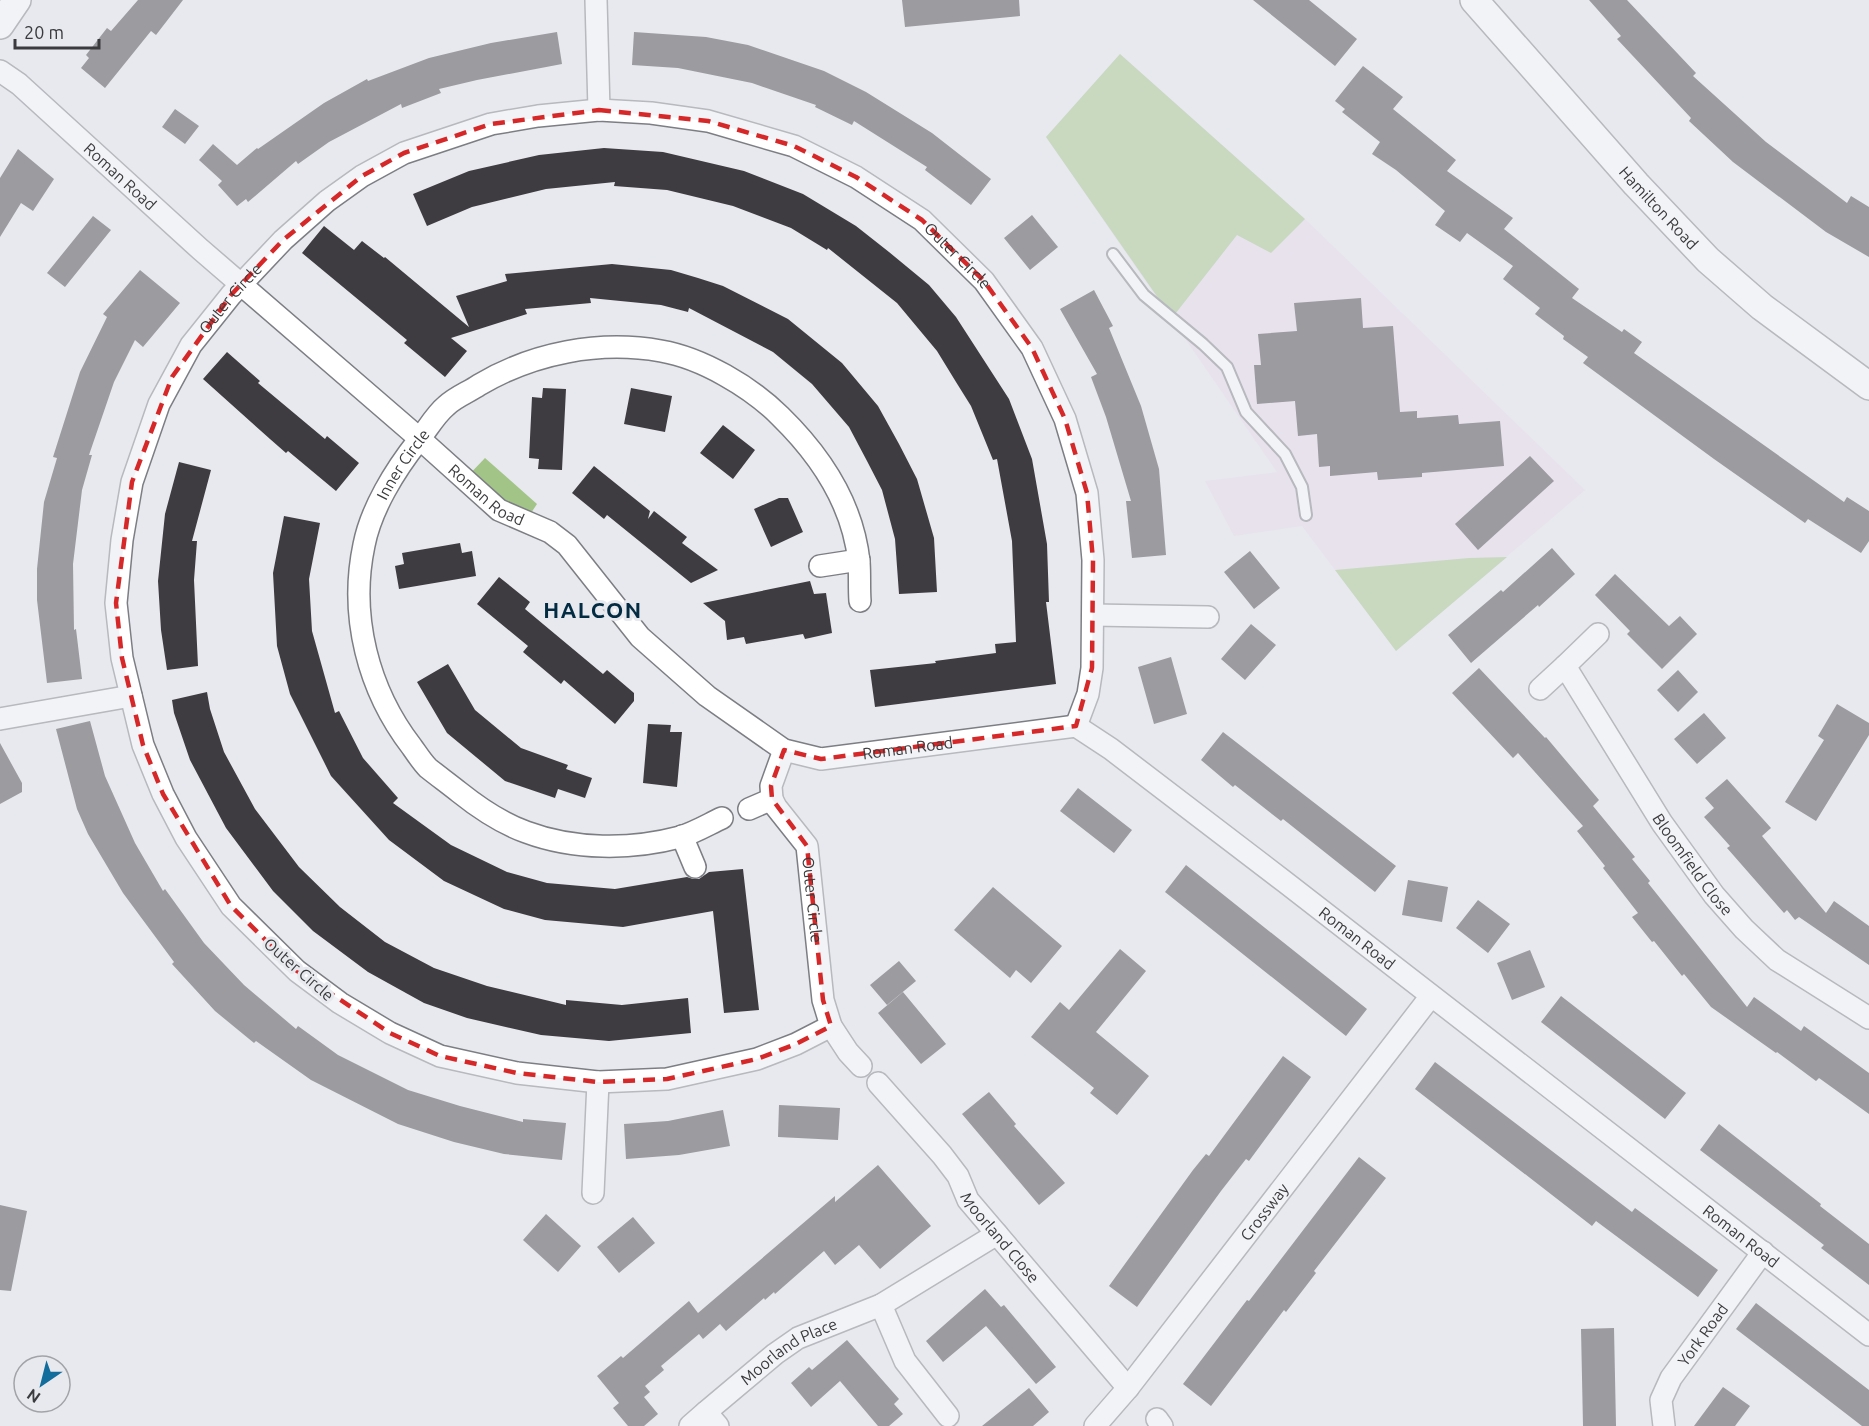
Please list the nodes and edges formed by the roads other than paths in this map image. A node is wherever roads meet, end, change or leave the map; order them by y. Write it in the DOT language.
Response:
graph roads {
  1 [pos="17,0"];
  2 [pos="596,0"];
  3 [pos="1474,0"];
  4 [pos="0,25"];
  5 [pos="0,71"];
  6 [pos="599,110"];
  7 [pos="1113,254"];
  8 [pos="241,284"];
  9 [pos="1869,386"];
  10 [pos="420,439"];
  11 [pos="1306,515"];
  12 [pos="858,560"];
  13 [pos="820,566"];
  14 [pos="860,601"];
  15 [pos="1094,615"];
  16 [pos="1208,617"];
  17 [pos="1598,634"];
  18 [pos="1566,666"];
  19 [pos="1540,689"];
  20 [pos="131,696"];
  21 [pos="0,720"];
  22 [pos="1076,726"];
  23 [pos="784,750"];
  24 [pos="772,799"];
  25 [pos="749,809"];
  26 [pos="722,819"];
  27 [pos="682,836"];
  28 [pos="695,867"];
  29 [pos="1431,996"];
  30 [pos="1869,1018"];
  31 [pos="831,1026"];
  32 [pos="861,1066"];
  33 [pos="598,1082"];
  34 [pos="878,1083"];
  35 [pos="593,1193"];
  36 [pos="997,1234"];
  37 [pos="1763,1252"];
  38 [pos="881,1305"];
  39 [pos="1869,1335"];
  40 [pos="1128,1388"];
  41 [pos="948,1416"];
  42 [pos="712,1419"];
  43 [pos="690,1426"];
  44 [pos="1095,1426"];
  45 [pos="1664,1426"];
  1 -- 4 [label="street"];
  2 -- 6 [label="street"];
  3 -- 9 [label="street, Hamilton Road"];
  5 -- 8 [label="street, Roman Road"];
  6 -- 8 [label="street, Outer Circle"];
  6 -- 15 [label="street, Outer Circle"];
  7 -- 11 [label="lane"];
  8 -- 10 [label="street, Roman Road"];
  8 -- 20 [label="street, Outer Circle"];
  10 -- 12 [label="street, Inner Circle"];
  10 -- 23 [label="street, Roman Road"];
  10 -- 27 [label="street, Inner Circle"];
  12 -- 13 [label="street"];
  12 -- 14 [label="street, Inner Circle"];
  15 -- 16 [label="street"];
  15 -- 22 [label="street, Outer Circle"];
  17 -- 18 [label="street"];
  18 -- 19 [label="street"];
  18 -- 30 [label="street, Bloomfield Close"];
  20 -- 21 [label="street"];
  20 -- 33 [label="street, Outer Circle"];
  22 -- 23 [label="street, Roman Road"];
  22 -- 29 [label="street, Roman Road"];
  23 -- 24 [label="street"];
  24 -- 25 [label="street"];
  24 -- 31 [label="street, Outer Circle"];
  26 -- 27 [label="street, Inner Circle"];
  27 -- 28 [label="street"];
  29 -- 37 [label="street, Roman Road"];
  29 -- 40 [label="street, Crossway"];
  31 -- 32 [label="street, Outer Circle"];
  31 -- 33 [label="street, Outer Circle"];
  33 -- 35 [label="street"];
  34 -- 36 [label="street, Moorland Close"];
  36 -- 38 [label="street, Moorland Place"];
  36 -- 40 [label="street, Moorland Close"];
  37 -- 39 [label="street, Roman Road"];
  37 -- 45 [label="street, York Road"];
  38 -- 41 [label="street"];
  38 -- 42 [label="street, Moorland Place"];
  40 -- 44 [label="street, Crossway"];
  42 -- 43 [label="street, Moorland Place"];
}
